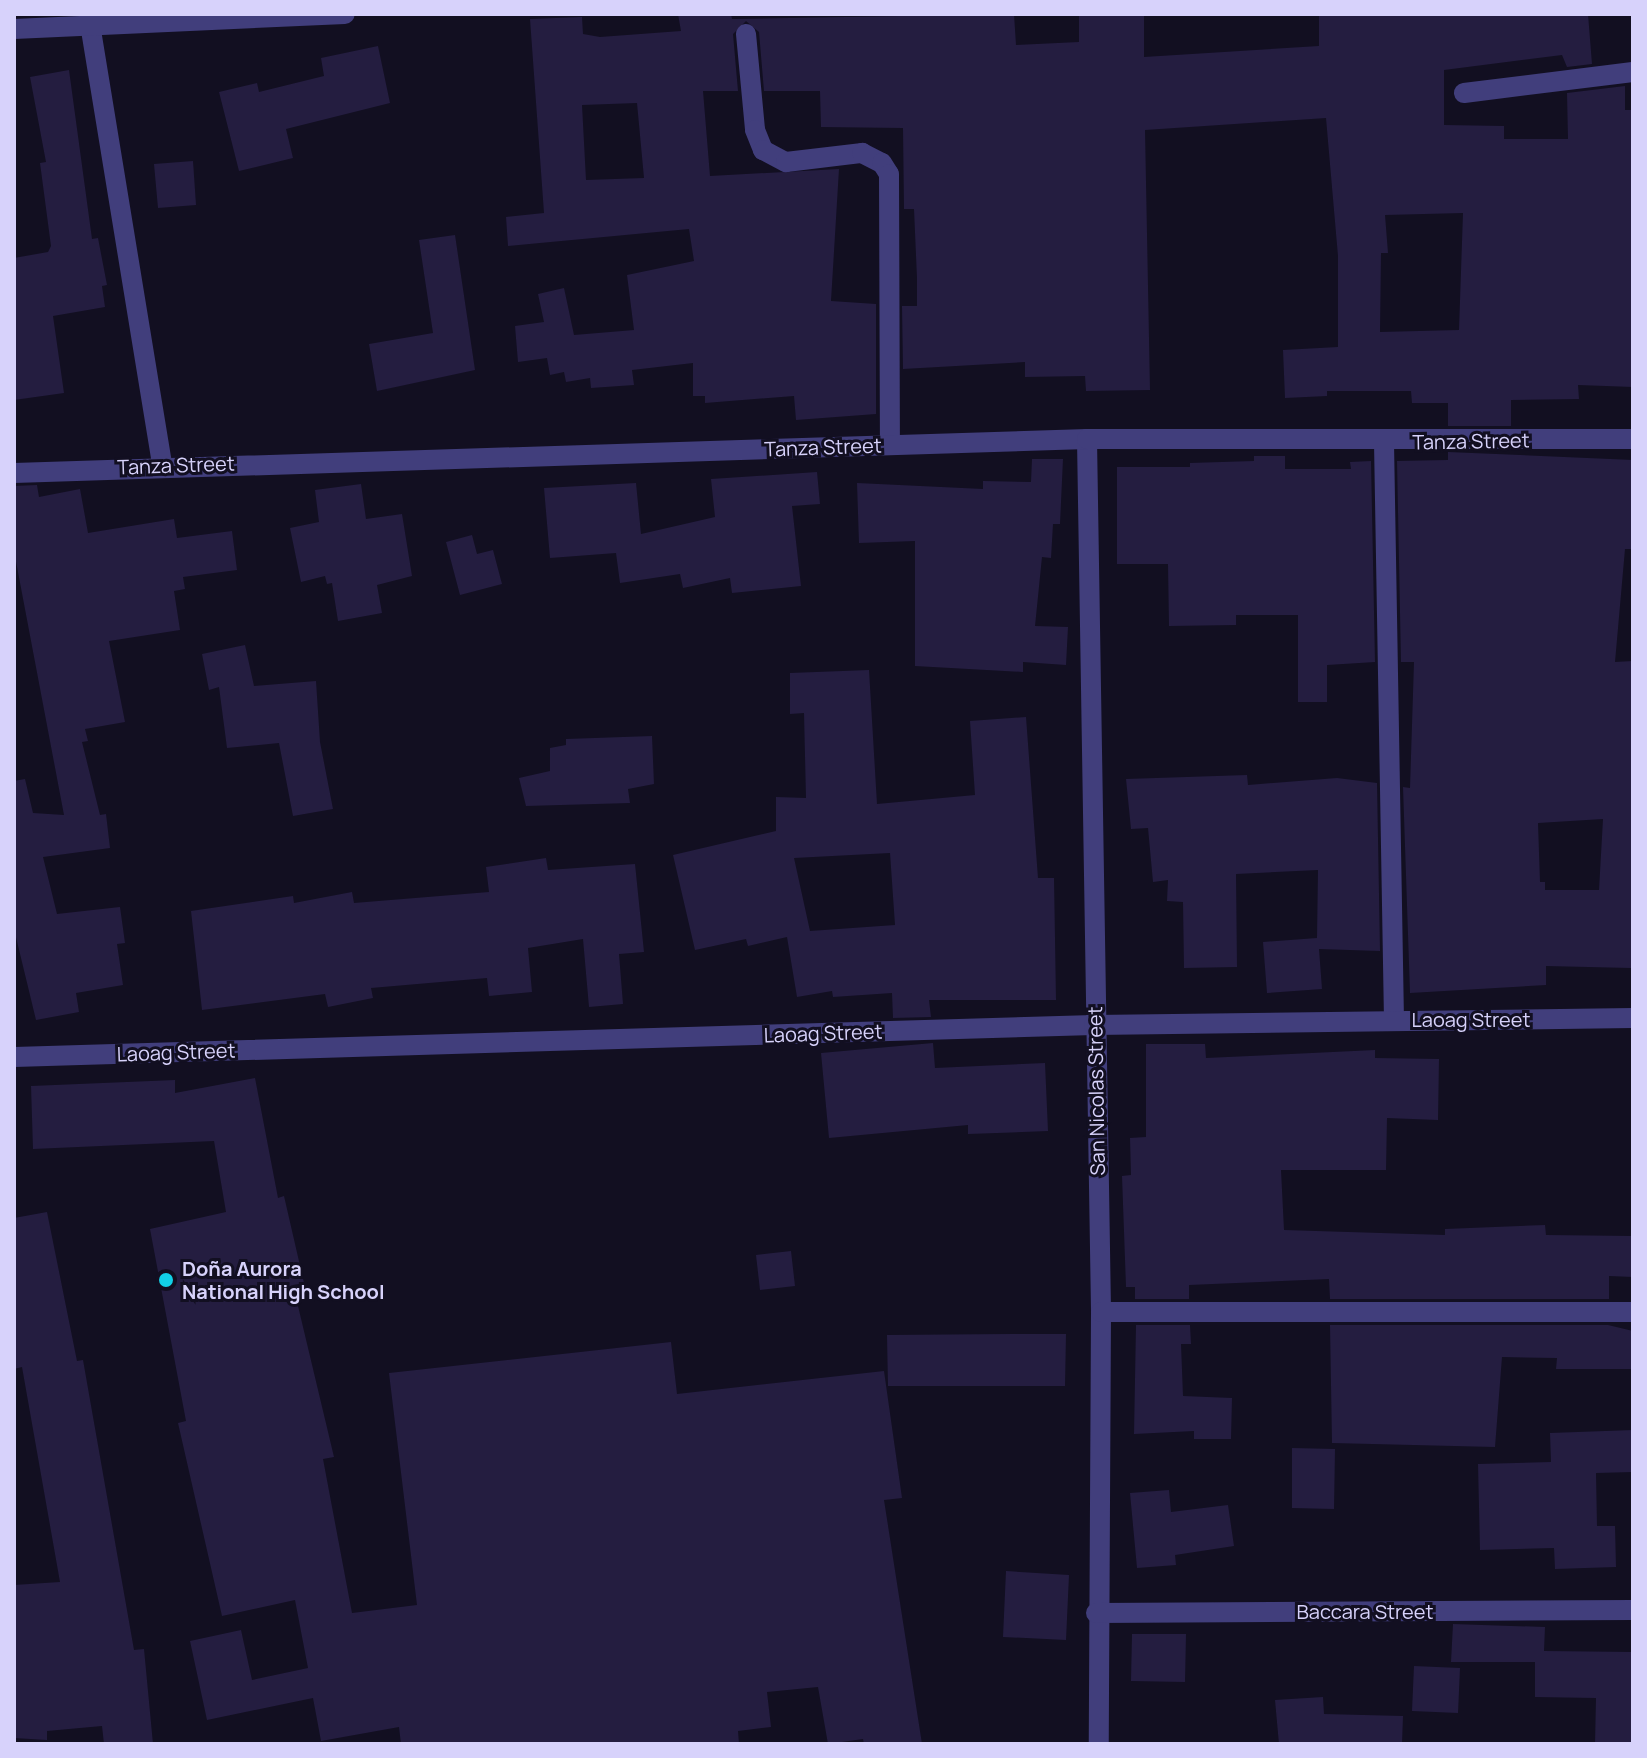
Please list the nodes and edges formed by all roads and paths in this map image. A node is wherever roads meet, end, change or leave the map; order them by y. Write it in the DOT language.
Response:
graph roads {
  1 [pos="345,14"];
  2 [pos="90,24"];
  3 [pos="14,29"];
  4 [pos="746,34"];
  5 [pos="1633,72"];
  6 [pos="1464,93"];
  7 [pos="1087,439"];
  8 [pos="1633,439"];
  9 [pos="1384,442"];
  10 [pos="890,445"];
  11 [pos="162,464"];
  12 [pos="14,473"];
  13 [pos="1633,1018"];
  14 [pos="1394,1019"];
  15 [pos="1094,1025"];
  16 [pos="14,1057"];
  17 [pos="1101,1312"];
  18 [pos="1633,1312"];
  19 [pos="1633,1610"];
  20 [pos="1096,1613"];
  21 [pos="1099,1744"];
  1 -- 2 [label="street"];
  2 -- 3 [label="street"];
  2 -- 11 [label="street"];
  4 -- 10 [label="street"];
  5 -- 6 [label="street"];
  7 -- 9 [label="street, Tanza Street"];
  7 -- 10 [label="street, Tanza Street"];
  7 -- 15 [label="street, San Nicolas Street"];
  8 -- 9 [label="street, Tanza Street"];
  9 -- 14 [label="street"];
  10 -- 11 [label="street, Tanza Street"];
  11 -- 12 [label="street, Tanza Street"];
  13 -- 14 [label="street, Laoag Street"];
  14 -- 15 [label="street, Laoag Street"];
  15 -- 16 [label="street, Laoag Street"];
  15 -- 17 [label="street, San Nicolas Street"];
  17 -- 18 [label="street"];
  17 -- 20 [label="street, San Nicolas Street"];
  19 -- 20 [label="street, Baccara Street"];
  20 -- 21 [label="street, San Nicolas Street"];
}
